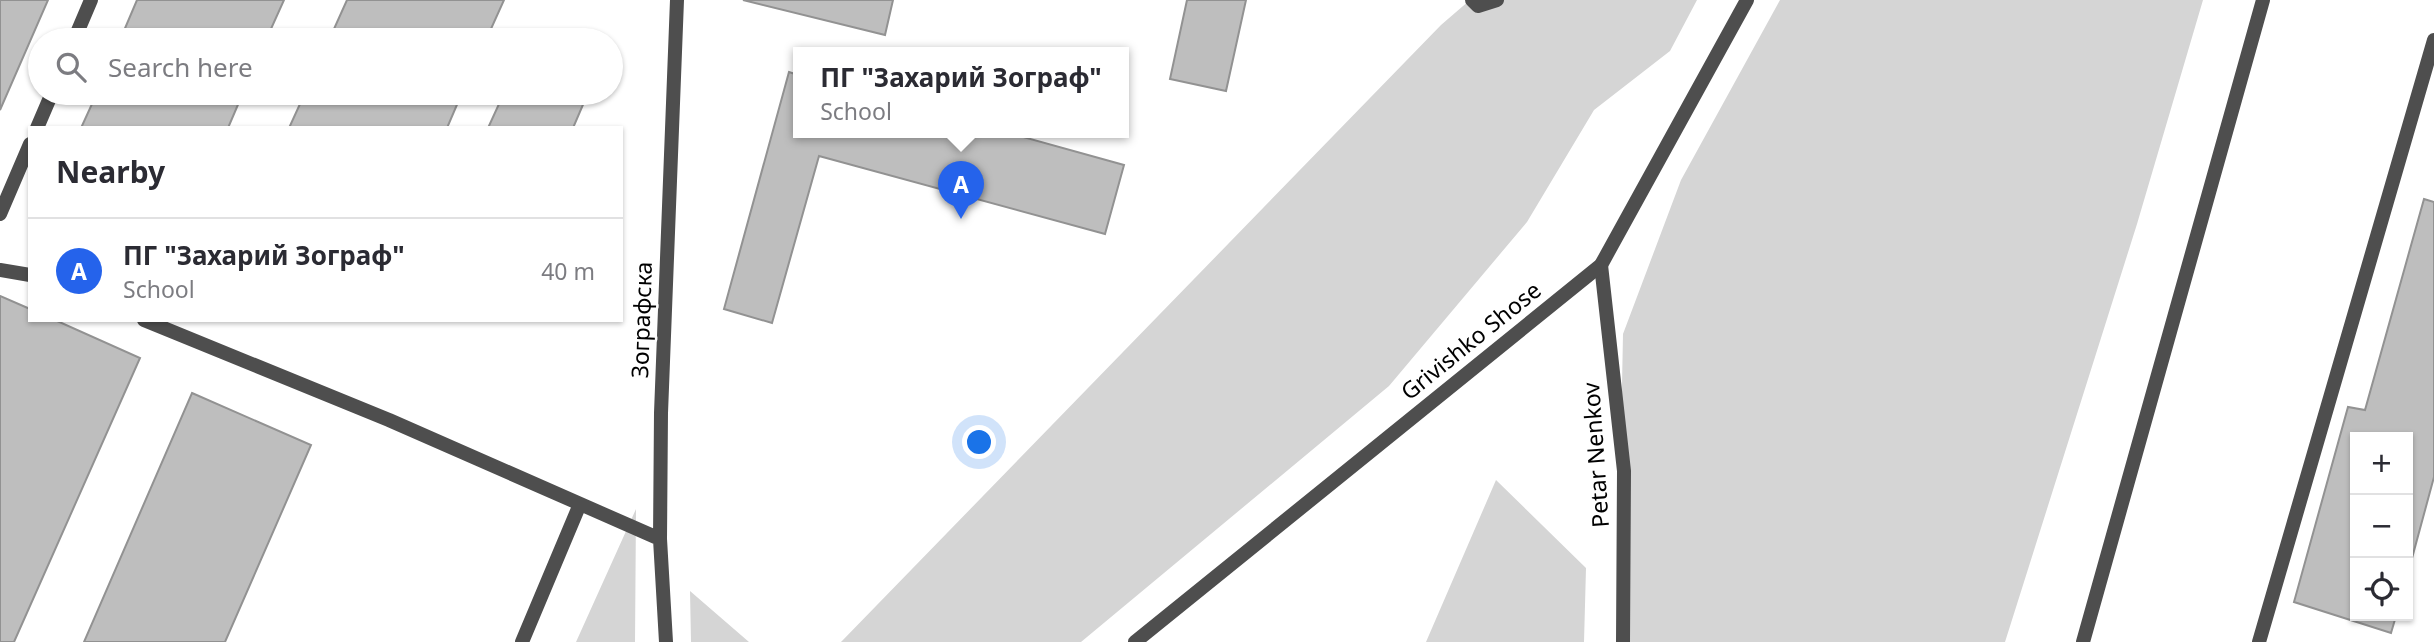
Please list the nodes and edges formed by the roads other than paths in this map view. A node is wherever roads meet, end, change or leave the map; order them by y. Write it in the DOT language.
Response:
graph roads {
  1 [pos="91,0"];
  2 [pos="677,0"];
  3 [pos="1472,0"];
  4 [pos="1497,0"];
  5 [pos="1747,0"];
  6 [pos="2263,0"];
  7 [pos="79,28"];
  8 [pos="2434,40"];
  9 [pos="46,105"];
  10 [pos="38,126"];
  11 [pos="28,149"];
  12 [pos="0,214"];
  13 [pos="1601,265"];
  14 [pos="0,270"];
  15 [pos="28,275"];
  16 [pos="149,322"];
  17 [pos="580,504"];
  18 [pos="660,539"];
  19 [pos="522,642"];
  20 [pos="666,642"];
  21 [pos="1135,642"];
  22 [pos="1623,642"];
  23 [pos="2083,642"];
  24 [pos="2259,642"];
  1 -- 7 [label="street"];
  2 -- 18 [label="street, Зографска"];
  3 -- 4 [label="street"];
  5 -- 13 [label="street, Grivishko Shose"];
  6 -- 23 [label="street"];
  8 -- 24 [label="street"];
  9 -- 10 [label="street"];
  11 -- 12 [label="street"];
  13 -- 21 [label="street, Grivishko Shose"];
  13 -- 22 [label="street, Petar Nenkov"];
  14 -- 15 [label="street"];
  16 -- 17 [label="street"];
  17 -- 18 [label="street"];
  17 -- 19 [label="street"];
  18 -- 20 [label="street, Зографска"];
}
